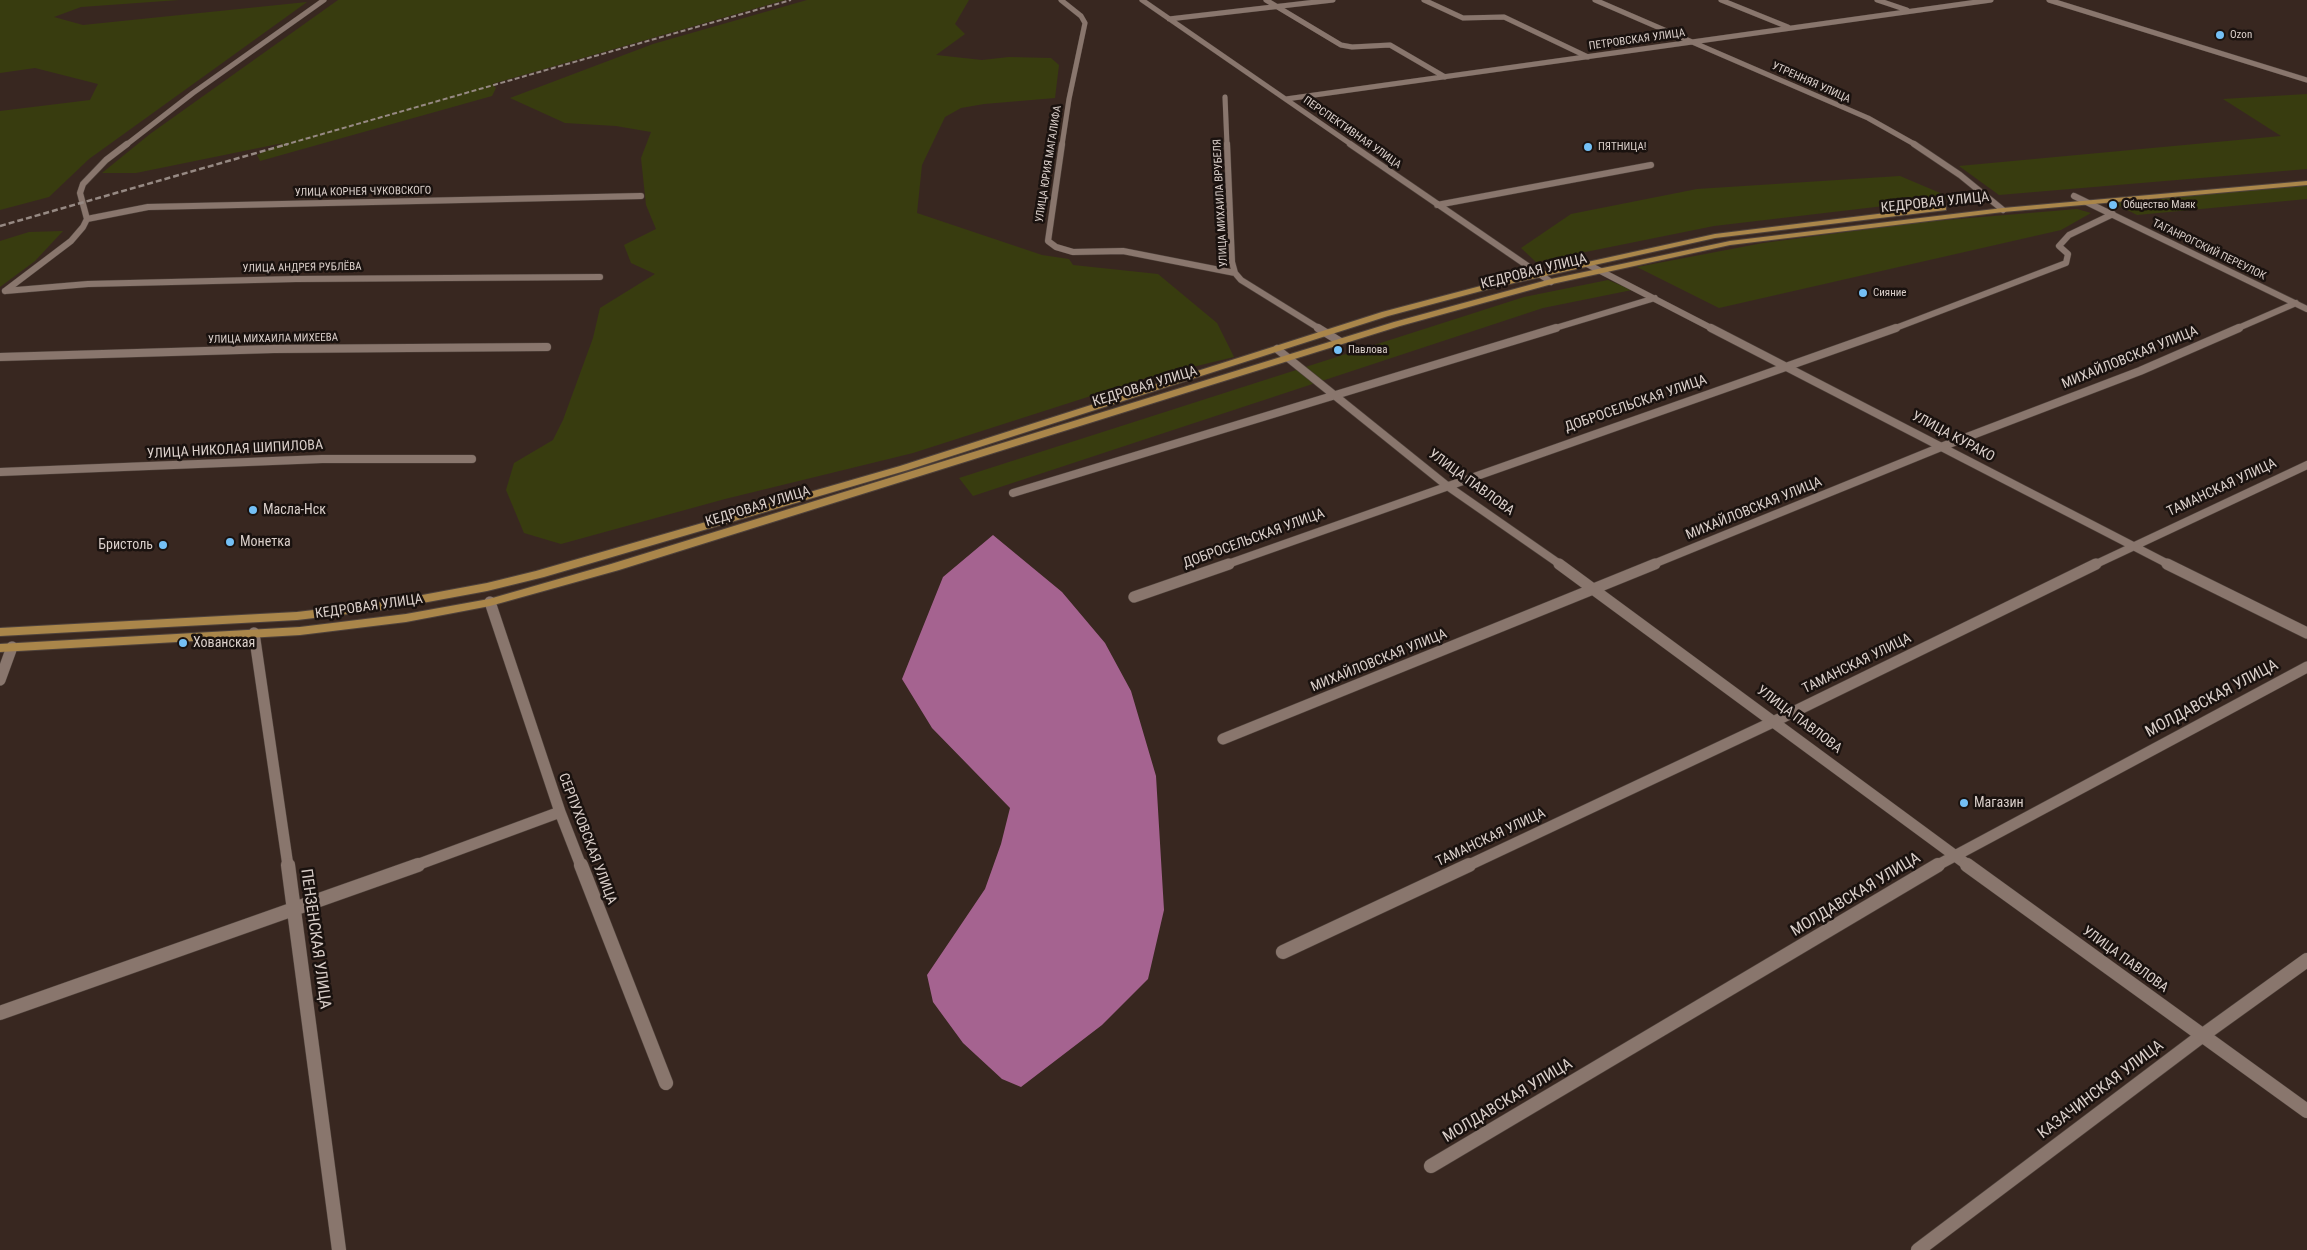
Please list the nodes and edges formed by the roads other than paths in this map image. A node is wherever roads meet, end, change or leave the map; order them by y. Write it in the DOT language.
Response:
graph roads {
  1 [pos="324,0"];
  2 [pos="1061,0"];
  3 [pos="1142,0"];
  4 [pos="1266,0"];
  5 [pos="1333,0"];
  6 [pos="1424,0"];
  7 [pos="1595,0"];
  8 [pos="1721,0"];
  9 [pos="1877,0"];
  10 [pos="1991,0"];
  11 [pos="2049,0"];
  12 [pos="1277,7"];
  13 [pos="1910,11"];
  14 [pos="1170,19"];
  15 [pos="1789,28"];
  16 [pos="1694,42"];
  17 [pos="1589,57"];
  18 [pos="1445,77"];
  19 [pos="2307,80"];
  20 [pos="1225,97"];
  21 [pos="1286,99"];
  22 [pos="1651,166"];
  23 [pos="2307,176"];
  24 [pos="2307,183"];
  25 [pos="642,196"];
  26 [pos="2074,196"];
  27 [pos="1994,203"];
  28 [pos="2088,203"];
  29 [pos="1436,205"];
  30 [pos="2003,210"];
  31 [pos="2113,214"];
  32 [pos="87,218"];
  33 [pos="1587,264"];
  34 [pos="1601,271"];
  35 [pos="1235,273"];
  36 [pos="1538,274"];
  37 [pos="600,277"];
  38 [pos="1552,282"];
  39 [pos="2,292"];
  40 [pos="1656,298"];
  41 [pos="2296,303"];
  42 [pos="2307,309"];
  43 [pos="1327,333"];
  44 [pos="1339,341"];
  45 [pos="547,346"];
  46 [pos="1277,349"];
  47 [pos="0,357"];
  48 [pos="1287,358"];
  49 [pos="1786,365"];
  50 [pos="1333,396"];
  51 [pos="1942,447"];
  52 [pos="472,459"];
  53 [pos="2307,465"];
  54 [pos="0,472"];
  55 [pos="1446,485"];
  56 [pos="1014,493"];
  57 [pos="2132,546"];
  58 [pos="1596,589"];
  59 [pos="1134,597"];
  60 [pos="490,602"];
  61 [pos="0,632"];
  62 [pos="254,633"];
  63 [pos="2307,633"];
  64 [pos="12,647"];
  65 [pos="0,648"];
  66 [pos="2307,667"];
  67 [pos="0,680"];
  68 [pos="1775,721"];
  69 [pos="1223,739"];
  70 [pos="560,812"];
  71 [pos="1954,855"];
  72 [pos="295,910"];
  73 [pos="1283,952"];
  74 [pos="2307,960"];
  75 [pos="0,1013"];
  76 [pos="2202,1034"];
  77 [pos="666,1083"];
  78 [pos="2307,1111"];
  79 [pos="1430,1166"];
  80 [pos="339,1250"];
  81 [pos="1918,1250"];
  1 -- 32 [label="street"];
  2 -- 35 [label="street, УЛИЦА ЮРИЯ МАГАЛИФА"];
  3 -- 14 [label="street, ПЕРСПЕКТИВНАЯ УЛИЦА"];
  4 -- 12 [label="street"];
  5 -- 12 [label="street"];
  6 -- 17 [label="street"];
  7 -- 16 [label="street, УТРЕННЯЯ УЛИЦА"];
  8 -- 15 [label="street"];
  9 -- 13 [label="street"];
  10 -- 13 [label="street, ПЕТРОВСКАЯ УЛИЦА"];
  11 -- 19 [label="street"];
  12 -- 14 [label="street"];
  12 -- 18 [label="street"];
  13 -- 15 [label="street, ПЕТРОВСКАЯ УЛИЦА"];
  14 -- 21 [label="street, ПЕРСПЕКТИВНАЯ УЛИЦА"];
  15 -- 16 [label="street, ПЕТРОВСКАЯ УЛИЦА"];
  16 -- 17 [label="street, ПЕТРОВСКАЯ УЛИЦА"];
  16 -- 27 [label="street, УТРЕННЯЯ УЛИЦА"];
  17 -- 18 [label="street, ПЕТРОВСКАЯ УЛИЦА"];
  18 -- 21 [label="street, ПЕТРОВСКАЯ УЛИЦА"];
  20 -- 35 [label="street, УЛИЦА МИХАИЛА ВРУБЕЛЯ"];
  21 -- 29 [label="street, ПЕРСПЕКТИВНАЯ УЛИЦА"];
  22 -- 29 [label="street"];
  23 -- 26 [label="main road, КЕДРОВАЯ УЛИЦА"];
  24 -- 28 [label="main road, КЕДРОВАЯ УЛИЦА"];
  25 -- 32 [label="street, УЛИЦА КОРНЕЯ ЧУКОВСКОГО"];
  26 -- 27 [label="main road, КЕДРОВАЯ УЛИЦА"];
  26 -- 28 [label="street, ТАГАНРОГСКИЙ ПЕРЕУЛОК"];
  27 -- 30 [label="street, УТРЕННЯЯ УЛИЦА"];
  27 -- 33 [label="main road, КЕДРОВАЯ УЛИЦА"];
  28 -- 30 [label="main road, КЕДРОВАЯ УЛИЦА"];
  28 -- 31 [label="street, ТАГАНРОГСКИЙ ПЕРЕУЛОК"];
  29 -- 36 [label="street, ПЕРСПЕКТИВНАЯ УЛИЦА"];
  30 -- 34 [label="main road, КЕДРОВАЯ УЛИЦА"];
  31 -- 41 [label="street, ТАГАНРОГСКИЙ ПЕРЕУЛОК"];
  31 -- 49 [label="street, ДОБРОСЕЛЬСКАЯ УЛИЦА"];
  32 -- 39 [label="street"];
  33 -- 34 [label="street, УЛИЦА КУРАКО"];
  33 -- 36 [label="main road, КЕДРОВАЯ УЛИЦА"];
  34 -- 38 [label="main road, КЕДРОВАЯ УЛИЦА"];
  34 -- 40 [label="street, УЛИЦА КУРАКО"];
  35 -- 43 [label="street, УЛИЦА МИХАИЛА ВРУБЕЛЯ"];
  36 -- 38 [label="street, ПЕРСПЕКТИВНАЯ УЛИЦА"];
  36 -- 43 [label="main road, КЕДРОВАЯ УЛИЦА"];
  37 -- 39 [label="street, УЛИЦА АНДРЕЯ РУБЛЁВА"];
  38 -- 44 [label="main road, КЕДРОВАЯ УЛИЦА"];
  40 -- 49 [label="street, УЛИЦА КУРАКО"];
  40 -- 50 [label="street"];
  41 -- 42 [label="street, ТАГАНРОГСКИЙ ПЕРЕУЛОК"];
  41 -- 51 [label="street, МИХАЙЛОВСКАЯ УЛИЦА"];
  43 -- 44 [label="street, УЛИЦА МИХАИЛА ВРУБЕЛЯ"];
  43 -- 46 [label="main road, КЕДРОВАЯ УЛИЦА"];
  44 -- 48 [label="main road, КЕДРОВАЯ УЛИЦА"];
  45 -- 47 [label="street, УЛИЦА МИХАИЛА МИХЕЕВА"];
  46 -- 48 [label="street, УЛИЦА ПАВЛОВА"];
  46 -- 61 [label="main road, КЕДРОВАЯ УЛИЦА"];
  48 -- 50 [label="street, УЛИЦА ПАВЛОВА"];
  48 -- 60 [label="main road, КЕДРОВАЯ УЛИЦА"];
  49 -- 51 [label="street, УЛИЦА КУРАКО"];
  49 -- 55 [label="street, ДОБРОСЕЛЬСКАЯ УЛИЦА"];
  50 -- 55 [label="street, УЛИЦА ПАВЛОВА"];
  50 -- 56 [label="street"];
  51 -- 57 [label="street, УЛИЦА КУРАКО"];
  51 -- 58 [label="street, МИХАЙЛОВСКАЯ УЛИЦА"];
  52 -- 54 [label="street, УЛИЦА НИКОЛАЯ ШИПИЛОВА"];
  53 -- 57 [label="street, ТАМАНСКАЯ УЛИЦА"];
  55 -- 58 [label="street, УЛИЦА ПАВЛОВА"];
  55 -- 59 [label="street, ДОБРОСЕЛЬСКАЯ УЛИЦА"];
  57 -- 63 [label="street, УЛИЦА КУРАКО"];
  57 -- 68 [label="street, ТАМАНСКАЯ УЛИЦА"];
  58 -- 68 [label="street, УЛИЦА ПАВЛОВА"];
  58 -- 69 [label="street, МИХАЙЛОВСКАЯ УЛИЦА"];
  60 -- 62 [label="main road, КЕДРОВАЯ УЛИЦА"];
  60 -- 70 [label="street, СЕРПУХОВСКАЯ УЛИЦА"];
  62 -- 64 [label="main road, КЕДРОВАЯ УЛИЦА"];
  62 -- 72 [label="street, ПЕНЗЕНСКАЯ УЛИЦА"];
  64 -- 65 [label="main road, КЕДРОВАЯ УЛИЦА"];
  64 -- 67 [label="street"];
  66 -- 71 [label="street, МОЛДАВСКАЯ УЛИЦА"];
  68 -- 71 [label="street, УЛИЦА ПАВЛОВА"];
  68 -- 73 [label="street, ТАМАНСКАЯ УЛИЦА"];
  70 -- 72 [label="street"];
  70 -- 77 [label="street, СЕРПУХОВСКАЯ УЛИЦА"];
  71 -- 76 [label="street, УЛИЦА ПАВЛОВА"];
  71 -- 79 [label="street, МОЛДАВСКАЯ УЛИЦА"];
  72 -- 75 [label="street"];
  72 -- 80 [label="street, ПЕНЗЕНСКАЯ УЛИЦА"];
  74 -- 76 [label="street, КАЗАЧИНСКАЯ УЛИЦА"];
  76 -- 78 [label="street, УЛИЦА ПАВЛОВА"];
  76 -- 81 [label="street, КАЗАЧИНСКАЯ УЛИЦА"];
}
